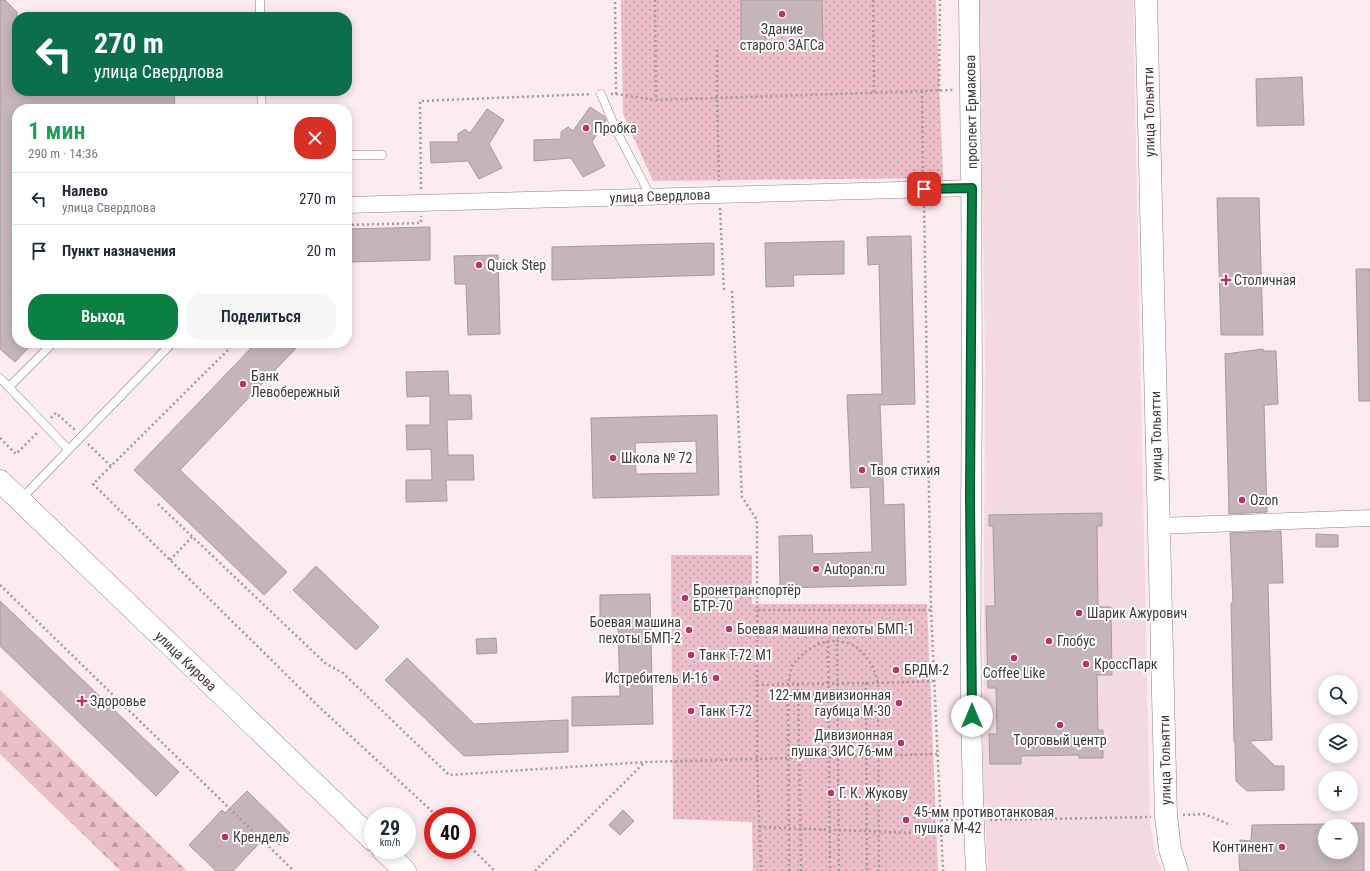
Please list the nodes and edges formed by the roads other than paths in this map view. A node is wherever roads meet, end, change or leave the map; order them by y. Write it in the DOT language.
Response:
graph roads {
  1 [pos="260,0"];
  2 [pos="969,0"];
  3 [pos="1146,0"];
  4 [pos="260,12"];
  5 [pos="601,94"];
  6 [pos="352,155"];
  7 [pos="382,155"];
  8 [pos="972,188"];
  9 [pos="652,197"];
  10 [pos="352,205"];
  11 [pos="48,348"];
  12 [pos="167,348"];
  13 [pos="0,378"];
  14 [pos="9,387"];
  15 [pos="68,449"];
  16 [pos="0,481"];
  17 [pos="20,500"];
  18 [pos="1370,518"];
  19 [pos="1158,526"];
  20 [pos="364,831"];
  21 [pos="392,859"];
  22 [pos="405,871"];
  23 [pos="976,871"];
  24 [pos="1177,871"];
  1 -- 4 [label="lane"];
  2 -- 8 [label="street, проспект Ермакова"];
  3 -- 19 [label="main road, улица Тольятти"];
  5 -- 9 [label="lane"];
  6 -- 7 [label="lane"];
  8 -- 9 [label="street, улица Свердлова"];
  8 -- 23 [label="street, проспект Ермакова"];
  9 -- 10 [label="street, улица Свердлова"];
  11 -- 14 [label="lane"];
  12 -- 15 [label="lane"];
  13 -- 14 [label="lane"];
  14 -- 15 [label="lane"];
  15 -- 17 [label="lane"];
  16 -- 17 [label="main road, улица Кирова"];
  17 -- 20 [label="main road, улица Кирова"];
  18 -- 19 [label="street"];
  19 -- 24 [label="main road, улица Тольятти"];
  21 -- 22 [label="main road"];
}
